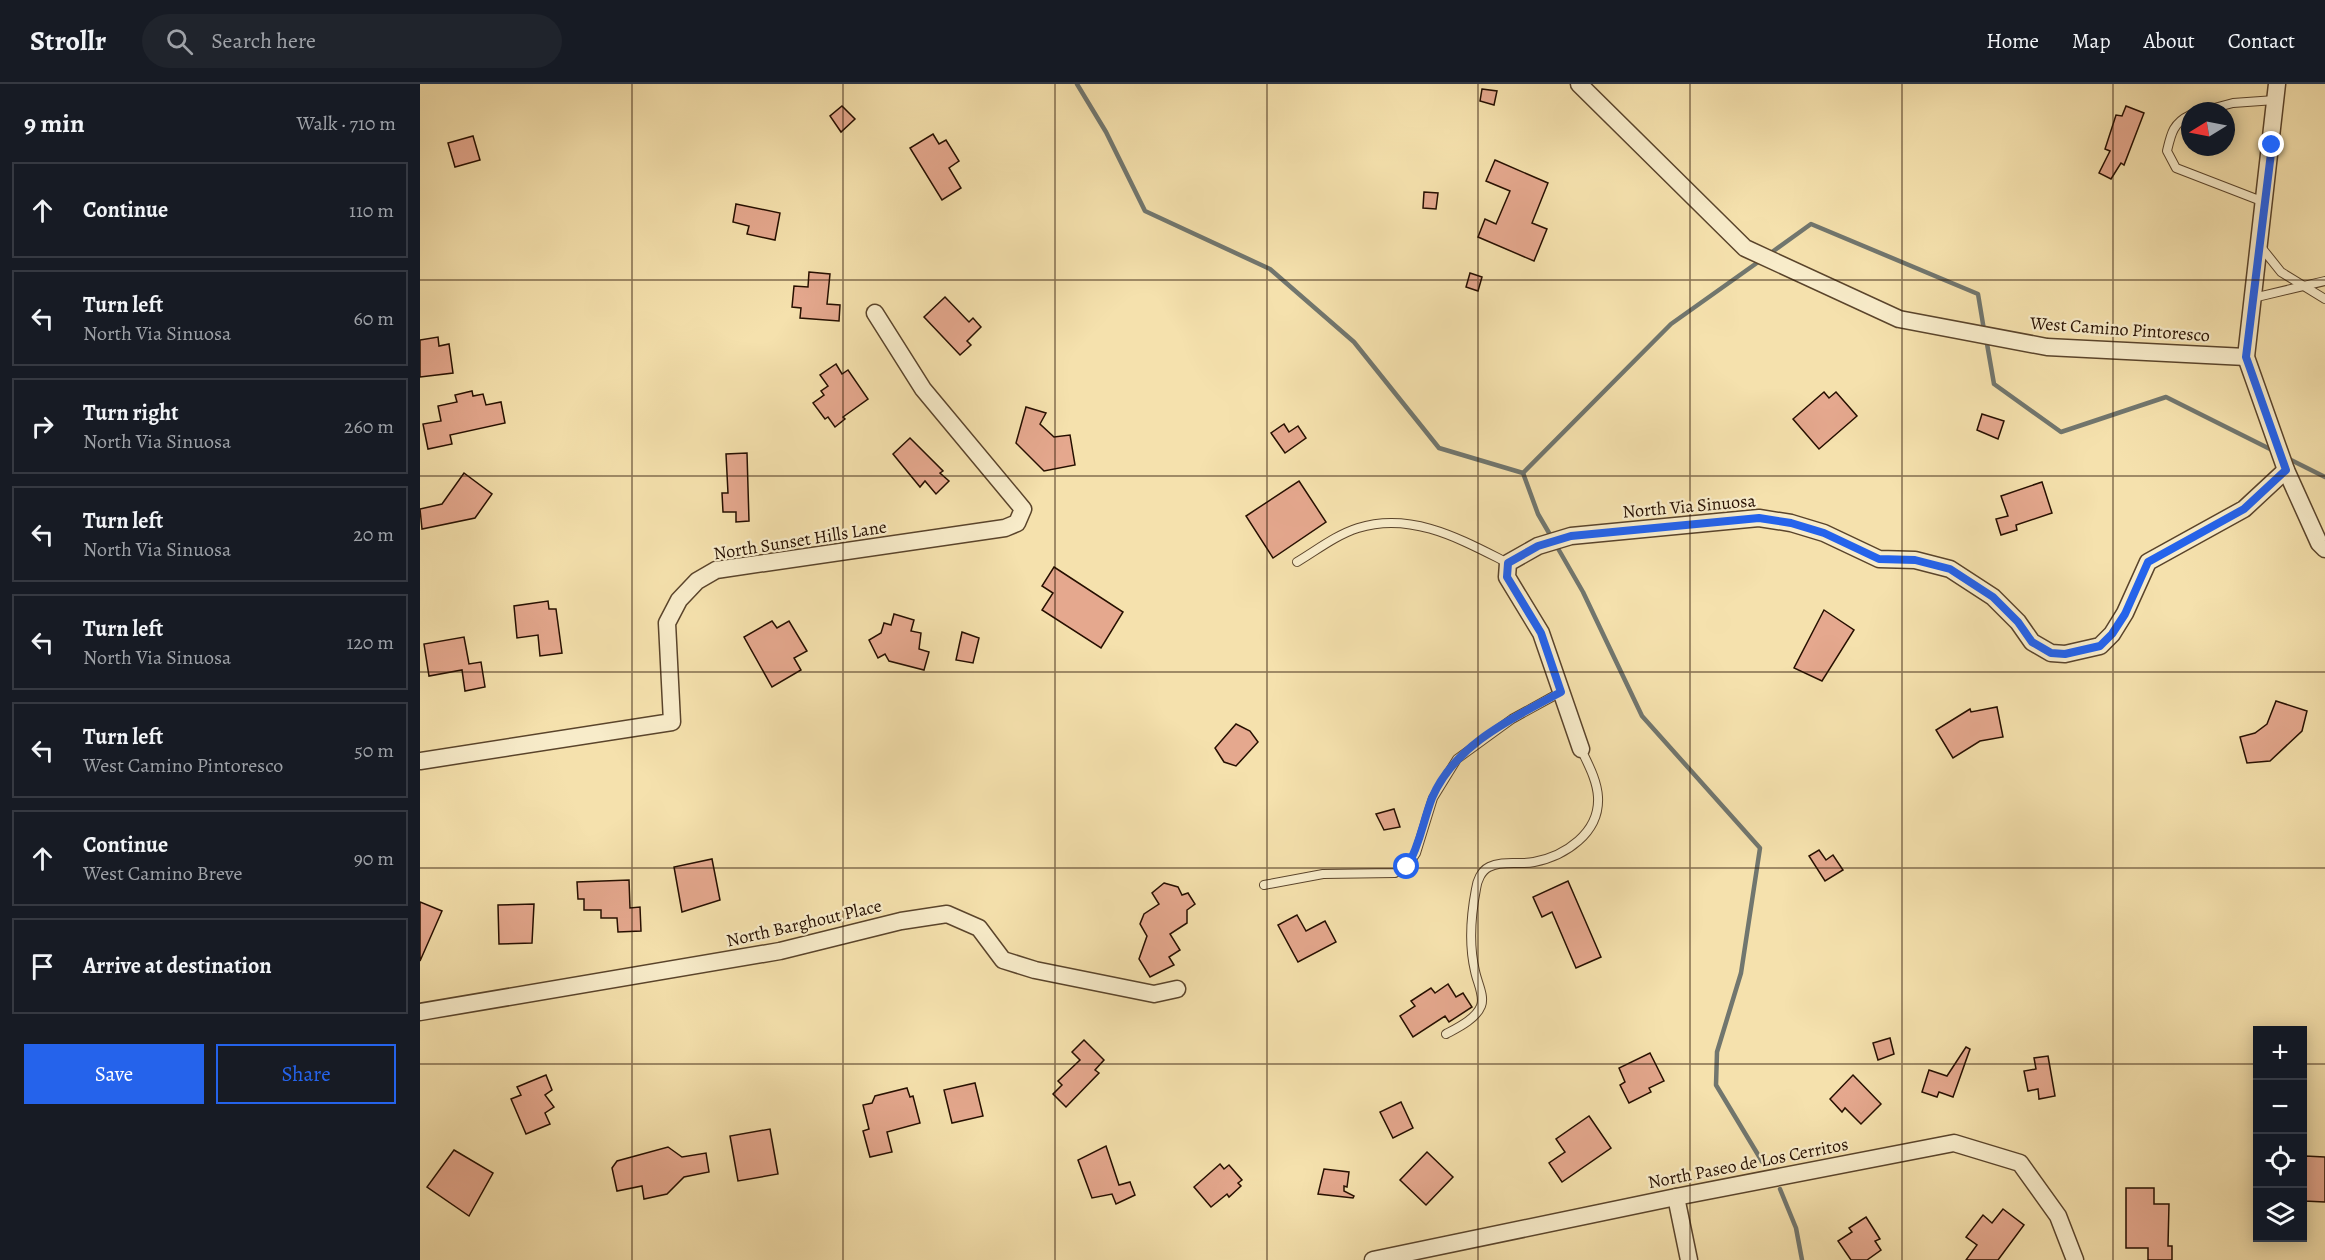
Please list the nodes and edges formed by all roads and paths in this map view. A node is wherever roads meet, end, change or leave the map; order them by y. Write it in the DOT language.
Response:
graph roads {
  1 [pos="1579,84"];
  2 [pos="2277,92"];
  3 [pos="2235,102"];
  4 [pos="2181,118"];
  5 [pos="2264,202"];
  6 [pos="2259,244"];
  7 [pos="2325,281"];
  8 [pos="2302,286"];
  9 [pos="2253,298"];
  10 [pos="2325,299"];
  11 [pos="875,313"];
  12 [pos="2246,357"];
  13 [pos="2286,470"];
  14 [pos="2325,549"];
  15 [pos="1297,562"];
  16 [pos="1508,563"];
  17 [pos="1561,692"];
  18 [pos="1581,750"];
  19 [pos="420,761"];
  20 [pos="1264,885"];
  21 [pos="1177,989"];
  22 [pos="420,1012"];
  23 [pos="1446,1034"];
  24 [pos="1676,1197"];
  25 [pos="1373,1260"];
  26 [pos="1689,1260"];
  27 [pos="2075,1260"];
  1 -- 12 [label="street, West Camino Pintoresco"];
  2 -- 3 [label="lane"];
  2 -- 5 [label="street"];
  4 -- 5 [label="lane"];
  5 -- 6 [label="street"];
  6 -- 8 [label="lane"];
  6 -- 9 [label="street"];
  7 -- 8 [label="lane"];
  8 -- 9 [label="lane"];
  8 -- 10 [label="lane"];
  9 -- 12 [label="street"];
  11 -- 19 [label="street, North Sunset Hills Lane"];
  12 -- 13 [label="street"];
  13 -- 14 [label="street"];
  13 -- 16 [label="street, North Via Sinuosa"];
  15 -- 16 [label="lane"];
  16 -- 17 [label="street"];
  17 -- 18 [label="street"];
  17 -- 20 [label="lane"];
  18 -- 23 [label="lane"];
  21 -- 22 [label="street, North Barghout Place"];
  24 -- 25 [label="street, North Paseo de Los Cerritos"];
  24 -- 26 [label="street"];
  24 -- 27 [label="street, North Paseo de Los Cerritos"];
}
